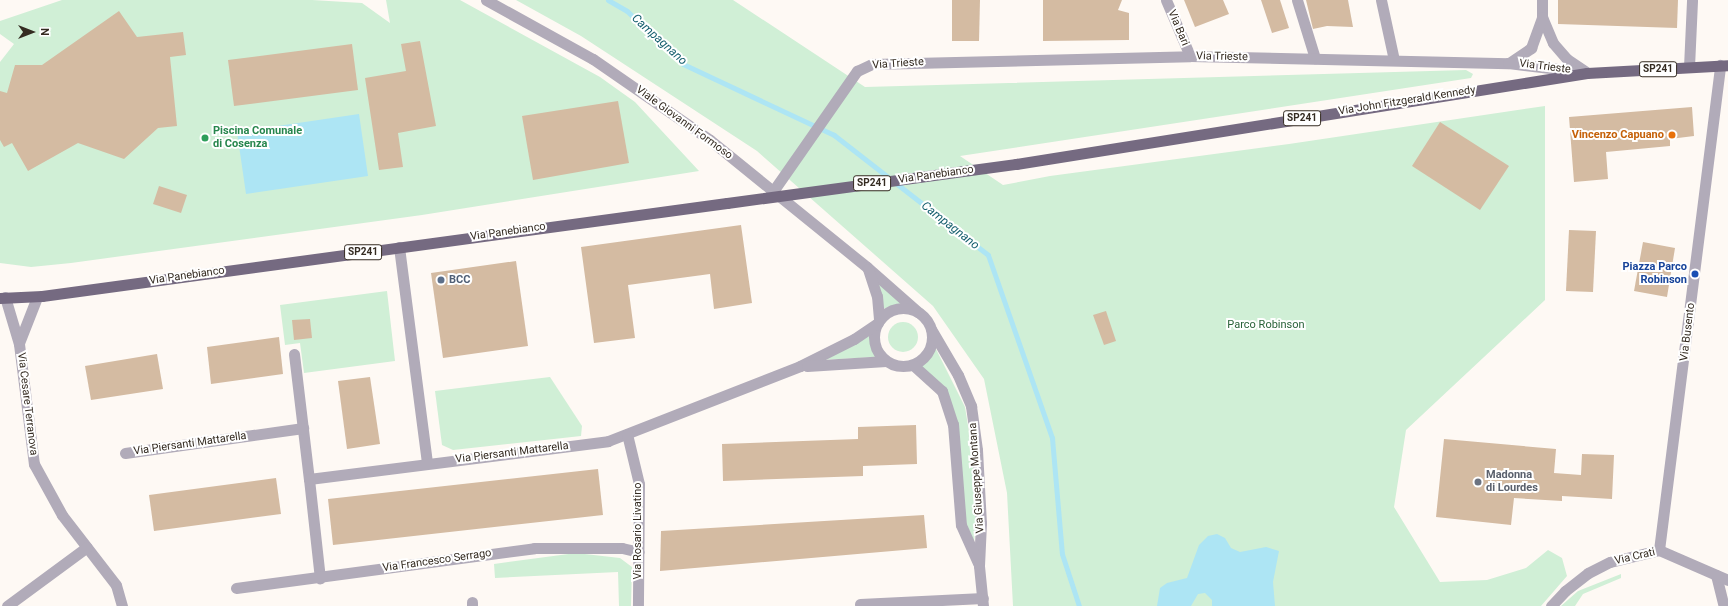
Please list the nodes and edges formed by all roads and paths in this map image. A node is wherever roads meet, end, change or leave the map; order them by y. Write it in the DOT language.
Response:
graph roads {
  1 [pos="486,0"];
  2 [pos="1166,0"];
  3 [pos="1297,0"];
  4 [pos="1381,0"];
  5 [pos="1542,0"];
  6 [pos="1692,0"];
  7 [pos="1542,17"];
  8 [pos="1190,56"];
  9 [pos="1315,58"];
  10 [pos="1394,60"];
  11 [pos="1508,63"];
  12 [pos="1724,65"];
  13 [pos="1689,67"];
  14 [pos="1587,73"];
  15 [pos="1016,164"];
  16 [pos="769,197"];
  17 [pos="399,247"];
  18 [pos="867,267"];
  19 [pos="37,297"];
  20 [pos="3,298"];
  21 [pos="919,313"];
  22 [pos="879,322"];
  23 [pos="931,329"];
  24 [pos="19,344"];
  25 [pos="294,354"];
  26 [pos="886,361"];
  27 [pos="913,365"];
  28 [pos="800,366"];
  29 [pos="303,428"];
  30 [pos="627,434"];
  31 [pos="125,453"];
  32 [pos="426,462"];
  33 [pos="309,479"];
  34 [pos="87,547"];
  35 [pos="1659,550"];
  36 [pos="639,552"];
  37 [pos="980,566"];
  38 [pos="1716,575"];
  39 [pos="320,578"];
  40 [pos="1728,580"];
  41 [pos="236,588"];
  42 [pos="983,602"];
  43 [pos="860,604"];
  44 [pos="7,606"];
  45 [pos="122,606"];
  46 [pos="638,606"];
  47 [pos="1551,606"];
  48 [pos="1724,606"];
  1 -- 18 [label="street, Viale Giovanni Formoso"];
  2 -- 8 [label="street, Via Bari"];
  3 -- 9 [label="street"];
  4 -- 10 [label="street"];
  5 -- 7 [label="street"];
  6 -- 13 [label="street"];
  7 -- 11 [label="street"];
  7 -- 14 [label="street"];
  8 -- 9 [label="street, Via Trieste"];
  8 -- 16 [label="street, Via Trieste, bridge"];
  9 -- 10 [label="street, Via Trieste"];
  10 -- 11 [label="street, Via Trieste"];
  11 -- 14 [label="street, Via Trieste"];
  12 -- 13 [label="main road, Via John Fitzgerald Kennedy / SP241"];
  12 -- 35 [label="street, Via Busento"];
  13 -- 14 [label="main road, Via John Fitzgerald Kennedy / SP241"];
  14 -- 15 [label="main road, Via John Fitzgerald Kennedy / SP241"];
  15 -- 16 [label="main road, Via Panebianco / SP241, bridge"];
  16 -- 17 [label="main road, Via Panebianco / SP241, bridge"];
  17 -- 19 [label="main road, Via Panebianco / SP241"];
  17 -- 32 [label="street"];
  18 -- 21 [label="street, Viale Giovanni Formoso"];
  18 -- 22 [label="street"];
  19 -- 20 [label="main road, Via Panebianco / SP241"];
  19 -- 24 [label="street, Via Cesare Terranova"];
  20 -- 24 [label="street, Via Cesare Terranova"];
  21 -- 22 [label="street"];
  21 -- 23 [label="street"];
  22 -- 26 [label="street"];
  22 -- 28 [label="street, Via Piersanti Mattarella"];
  23 -- 27 [label="street"];
  23 -- 37 [label="street, Via Giuseppe Montana"];
  24 -- 34 [label="street, Via Cesare Terranova"];
  25 -- 29 [label="street"];
  26 -- 27 [label="street"];
  26 -- 28 [label="street, Via Piersanti Mattarella"];
  27 -- 37 [label="street, Via Giuseppe Montana"];
  28 -- 30 [label="street, Via Piersanti Mattarella"];
  29 -- 31 [label="street, Via Piersanti Mattarella"];
  29 -- 33 [label="street"];
  30 -- 32 [label="street, Via Piersanti Mattarella"];
  30 -- 36 [label="street, Via Rosario Livatino"];
  32 -- 33 [label="street, Via Piersanti Mattarella"];
  33 -- 39 [label="street"];
  34 -- 44 [label="street"];
  34 -- 45 [label="street, Via Cesare Terranova"];
  35 -- 38 [label="street, Via Crati"];
  35 -- 47 [label="street, Via Crati"];
  36 -- 39 [label="street, Via Francesco Serrago"];
  36 -- 46 [label="street, Via Rosario Livatino"];
  37 -- 42 [label="street, Via Giuseppe Montana"];
  38 -- 40 [label="street, Via Crati"];
  38 -- 48 [label="street"];
  39 -- 41 [label="street, Via Francesco Serrago"];
  42 -- 43 [label="street"];
}
